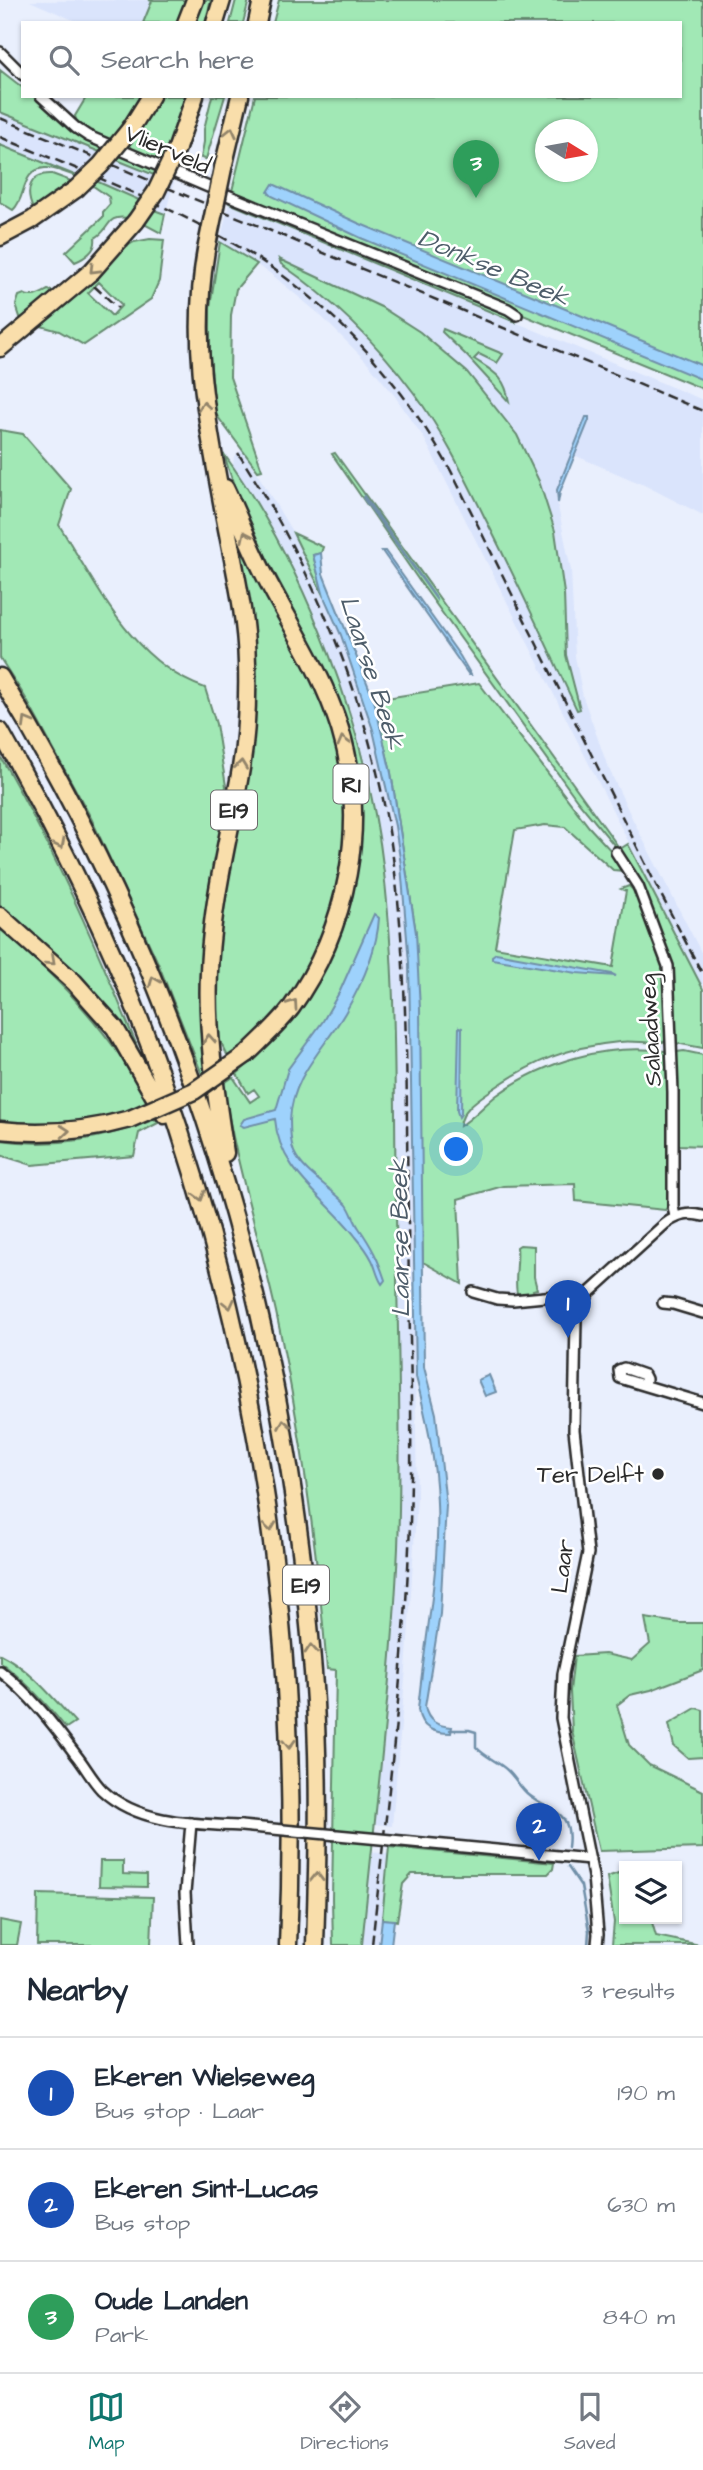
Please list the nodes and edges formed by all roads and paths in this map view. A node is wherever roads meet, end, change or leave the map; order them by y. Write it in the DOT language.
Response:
graph roads {
  1 [pos="195,0"];
  2 [pos="262,0"];
  3 [pos="187,21"];
  4 [pos="257,21"];
  5 [pos="0,52"];
  6 [pos="21,73"];
  7 [pos="43,98"];
  8 [pos="150,98"];
  9 [pos="194,98"];
  10 [pos="240,98"];
  11 [pos="0,236"];
  12 [pos="517,315"];
  13 [pos="5,344"];
  14 [pos="218,473"];
  15 [pos="0,677"];
  16 [pos="0,732"];
  17 [pos="616,852"];
  18 [pos="0,916"];
  19 [pos="0,1130"];
  20 [pos="187,1154"];
  21 [pos="233,1207"];
  22 [pos="703,1216"];
  23 [pos="675,1217"];
  24 [pos="473,1292"];
  25 [pos="585,1298"];
  26 [pos="663,1303"];
  27 [pos="703,1313"];
  28 [pos="645,1385"];
  29 [pos="703,1403"];
  30 [pos="0,1671"];
  31 [pos="191,1823"];
  32 [pos="590,1859"];
  33 [pos="188,1945"];
  34 [pos="288,1945"];
  35 [pos="316,1945"];
  36 [pos="597,1945"];
  1 -- 3 [label="highway"];
  2 -- 4 [label="highway"];
  5 -- 6 [label="street"];
  7 -- 12 [label="street, Vlierveld"];
  8 -- 11 [label="highway, bridge"];
  9 -- 13 [label="highway, one-way, bridge"];
  14 -- 10 [label="highway, R1, one-way, bridge"];
  19 -- 14 [label="highway, R1, one-way, bridge"];
  21 -- 14 [label="highway, E19, one-way"];
  21 -- 15 [label="highway, E19, one-way"];
  16 -- 20 [label="highway, E19, one-way"];
  17 -- 23 [label="street, Salaadweg"];
  18 -- 20 [label="highway, E19, one-way"];
  20 -- 34 [label="highway, E19, one-way"];
  35 -- 21 [label="highway, E19, one-way"];
  22 -- 23 [label="street"];
  23 -- 25 [label="street"];
  24 -- 25 [label="street"];
  25 -- 32 [label="street, Laar"];
  26 -- 27 [label="street"];
  28 -- 29 [label="street"];
  30 -- 31 [label="street"];
  31 -- 32 [label="street, bridge"];
  31 -- 33 [label="street"];
  32 -- 36 [label="street, Laar"];
}
